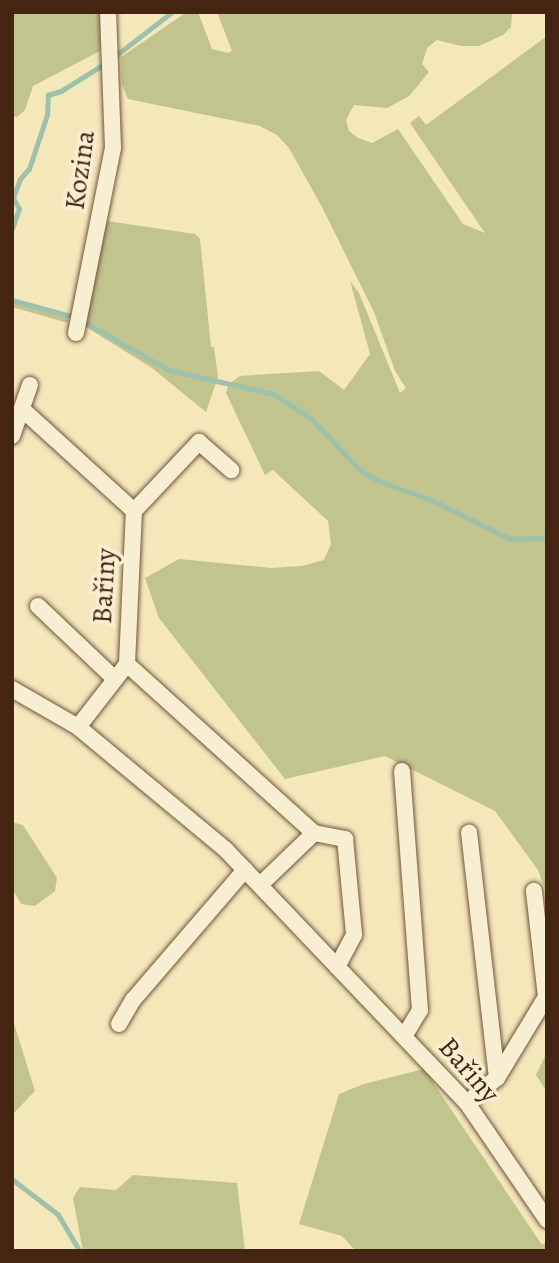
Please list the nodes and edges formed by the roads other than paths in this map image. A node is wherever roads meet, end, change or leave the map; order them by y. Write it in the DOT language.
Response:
graph roads {
  1 [pos="108,12"];
  2 [pos="76,333"];
  3 [pos="30,385"];
  4 [pos="22,409"];
  5 [pos="12,436"];
  6 [pos="231,470"];
  7 [pos="134,511"];
  8 [pos="37,606"];
  9 [pos="127,664"];
  10 [pos="115,679"];
  11 [pos="12,689"];
  12 [pos="78,727"];
  13 [pos="402,771"];
  14 [pos="314,833"];
  15 [pos="469,833"];
  16 [pos="245,870"];
  17 [pos="260,885"];
  18 [pos="534,891"];
  19 [pos="337,967"];
  20 [pos="119,1024"];
  21 [pos="404,1037"];
  22 [pos="497,1078"];
  23 [pos="467,1103"];
  24 [pos="547,1220"];
  1 -- 2 [label="street, Kozina"];
  3 -- 4 [label="street"];
  4 -- 5 [label="street"];
  4 -- 7 [label="street, Bařiny"];
  6 -- 7 [label="street, Bařiny"];
  7 -- 9 [label="street, Bařiny"];
  8 -- 10 [label="street, Bařiny"];
  9 -- 10 [label="street, Bařiny"];
  9 -- 14 [label="street, Bařiny"];
  10 -- 12 [label="street, Bařiny"];
  11 -- 12 [label="street, Bařiny"];
  12 -- 16 [label="street, Bařiny"];
  13 -- 21 [label="street"];
  14 -- 17 [label="street"];
  14 -- 19 [label="street, Bařiny"];
  15 -- 22 [label="street"];
  16 -- 17 [label="street, Bařiny"];
  16 -- 20 [label="street"];
  17 -- 19 [label="street, Bařiny"];
  18 -- 22 [label="street"];
  19 -- 21 [label="street, Bařiny"];
  21 -- 23 [label="street, Bařiny"];
  22 -- 23 [label="street"];
  23 -- 24 [label="street, Bařiny"];
}
